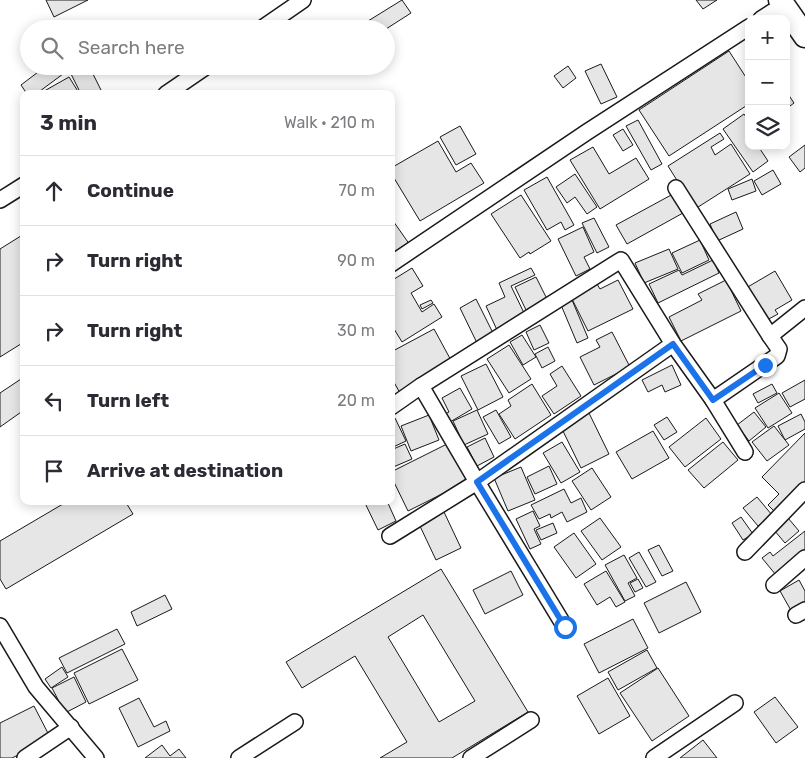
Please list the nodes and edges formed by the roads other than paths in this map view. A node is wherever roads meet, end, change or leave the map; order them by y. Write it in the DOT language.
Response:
graph roads {
  1 [pos="303,0"];
  2 [pos="274,20"];
  3 [pos="745,30"];
  4 [pos="194,75"];
  5 [pos="172,90"];
  6 [pos="20,188"];
  7 [pos="676,188"];
  8 [pos="0,200"];
  9 [pos="395,261"];
  10 [pos="805,308"];
  11 [pos="770,336"];
  12 [pos="673,344"];
  13 [pos="421,386"];
  14 [pos="713,400"];
  15 [pos="395,404"];
  16 [pos="745,452"];
  17 [pos="477,482"];
  18 [pos="805,490"];
  19 [pos="390,536"];
  20 [pos="745,552"];
  21 [pos="805,558"];
  22 [pos="774,585"];
  23 [pos="0,626"];
  24 [pos="565,627"];
  25 [pos="735,703"];
  26 [pos="531,720"];
  27 [pos="294,722"];
  28 [pos="71,728"];
  29 [pos="25,758"];
  30 [pos="96,758"];
  31 [pos="239,758"];
  32 [pos="471,758"];
  33 [pos="654,758"];
  1 -- 2 [label="street"];
  3 -- 9 [label="street"];
  4 -- 5 [label="street"];
  6 -- 8 [label="street"];
  7 -- 11 [label="street"];
  10 -- 11 [label="street"];
  11 -- 14 [label="street"];
  12 -- 13 [label="street"];
  12 -- 14 [label="street"];
  12 -- 17 [label="street"];
  13 -- 15 [label="street"];
  13 -- 17 [label="street"];
  14 -- 16 [label="street"];
  17 -- 19 [label="street"];
  17 -- 24 [label="street"];
  18 -- 20 [label="street"];
  21 -- 22 [label="street"];
  23 -- 28 [label="street"];
  25 -- 33 [label="street"];
  26 -- 32 [label="street"];
  27 -- 31 [label="street"];
  28 -- 29 [label="street"];
  28 -- 30 [label="street"];
}
